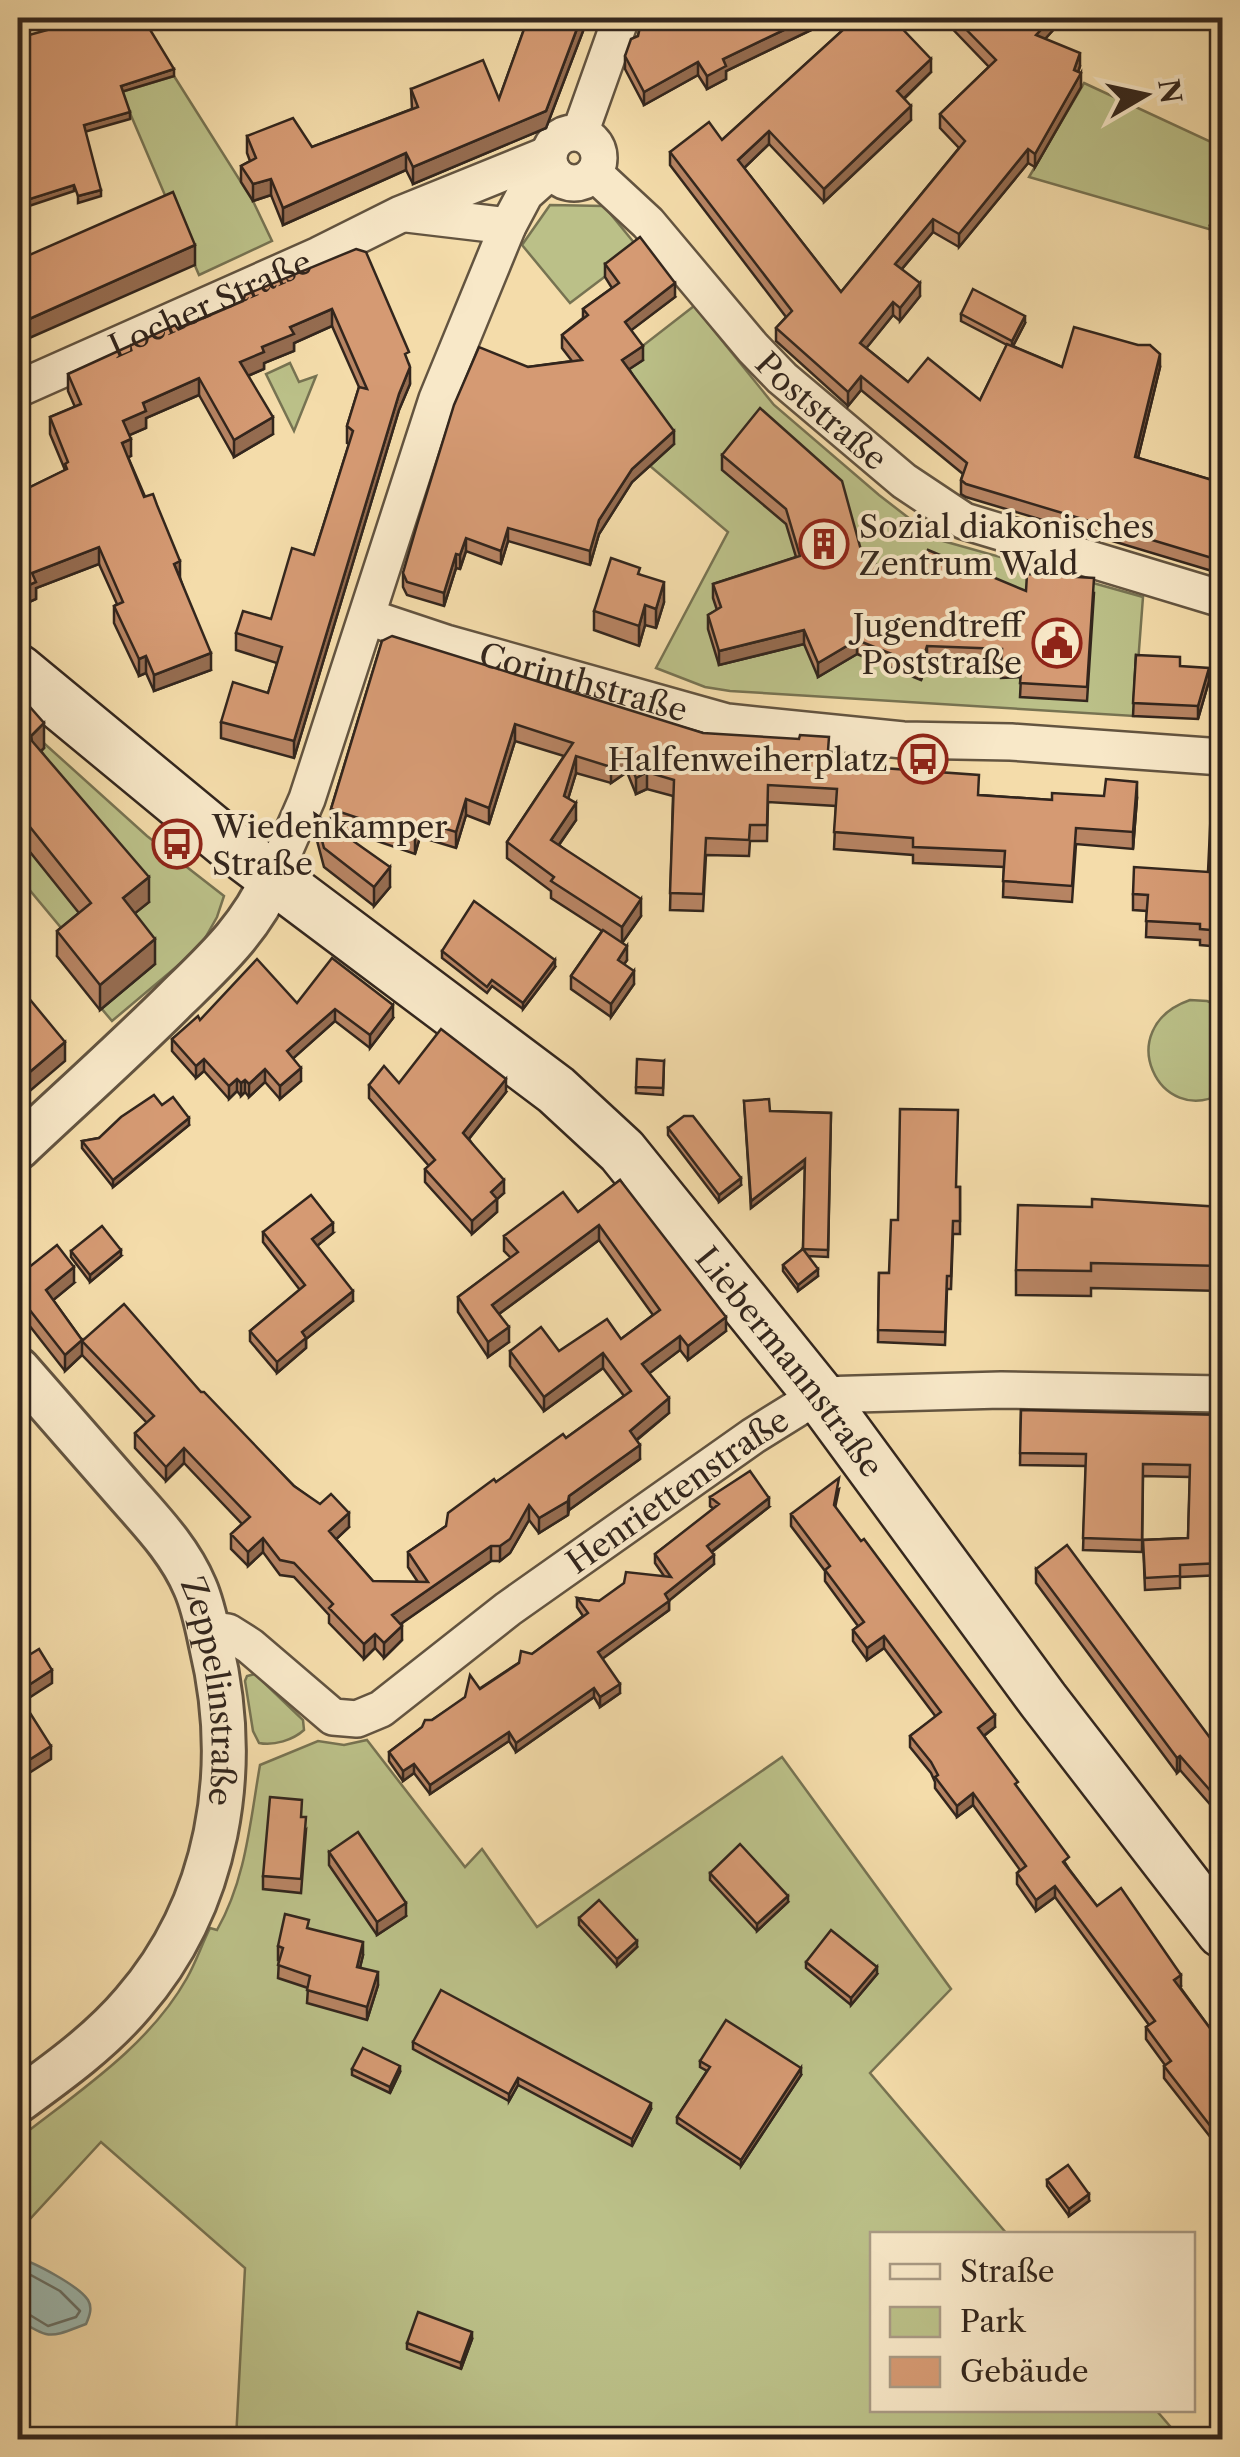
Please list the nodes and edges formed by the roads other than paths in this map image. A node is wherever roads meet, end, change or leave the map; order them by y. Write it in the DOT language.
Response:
graph roads {
  1 [pos="621,18"];
  2 [pos="580,133"];
  3 [pos="551,162"];
  4 [pos="594,173"];
  5 [pos="401,214"];
  6 [pos="508,226"];
  7 [pos="18,389"];
  8 [pos="1222,598"];
  9 [pos="368,617"];
  10 [pos="18,670"];
  11 [pos="1222,757"];
  12 [pos="273,877"];
  13 [pos="18,1148"];
  14 [pos="18,1369"];
  15 [pos="1222,1394"];
  16 [pos="819,1395"];
  17 [pos="207,1629"];
  18 [pos="1222,1932"];
  19 [pos="18,2101"];
  1 -- 2 [label="street"];
  2 -- 3 [label="street"];
  2 -- 4 [label="street"];
  3 -- 4 [label="street"];
  3 -- 5 [label="street, Locher Straße"];
  3 -- 6 [label="street"];
  4 -- 8 [label="street, Poststraße"];
  5 -- 6 [label="street"];
  5 -- 7 [label="street, Locher Straße"];
  6 -- 9 [label="street"];
  9 -- 11 [label="street, Corinthstraße"];
  9 -- 12 [label="street"];
  10 -- 12 [label="main road, Liebermannstraße"];
  12 -- 13 [label="street"];
  12 -- 16 [label="main road, Liebermannstraße"];
  14 -- 17 [label="street, Zeppelinstraße"];
  15 -- 16 [label="street, Henriettenstraße"];
  16 -- 17 [label="street, Henriettenstraße"];
  16 -- 18 [label="main road, Liebermannstraße"];
  17 -- 19 [label="street, Zeppelinstraße"];
}
